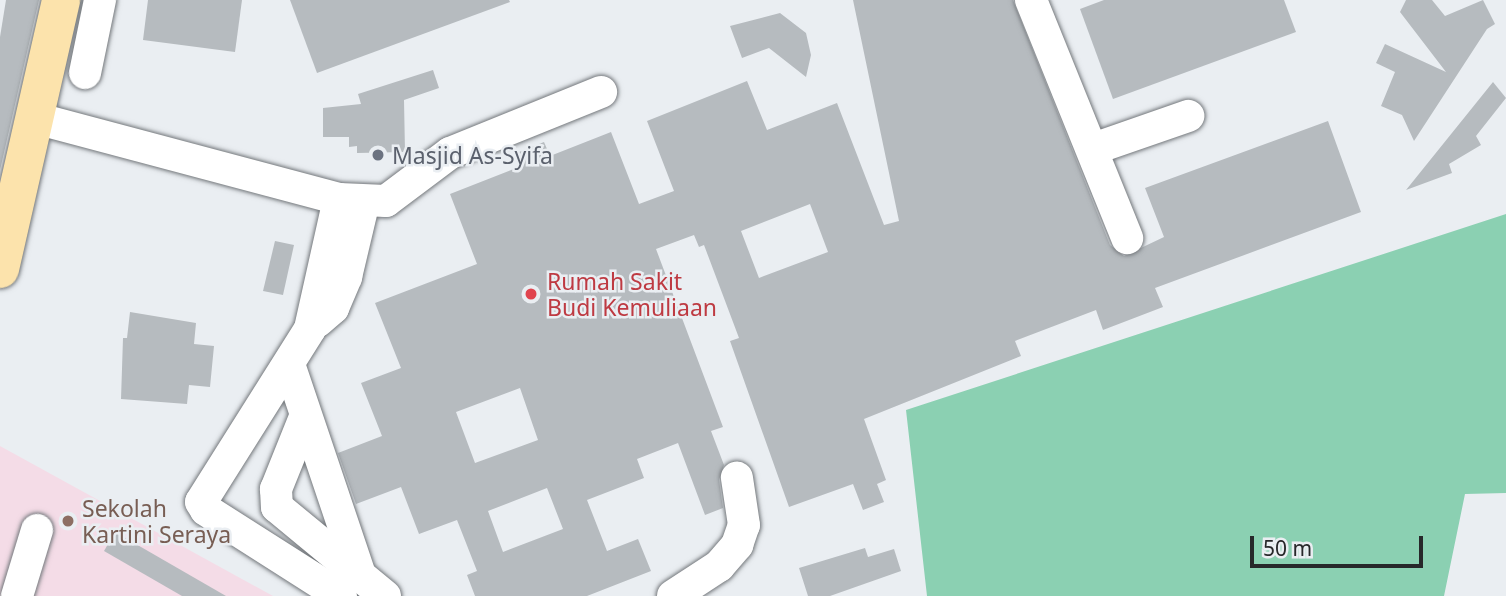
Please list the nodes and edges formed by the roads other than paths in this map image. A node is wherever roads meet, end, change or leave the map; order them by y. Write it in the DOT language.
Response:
graph roads {
  1 [pos="61,0"];
  2 [pos="100,0"];
  3 [pos="1031,0"];
  4 [pos="85,73"];
  5 [pos="601,92"];
  6 [pos="1188,116"];
  7 [pos="35,118"];
  8 [pos="1093,149"];
  9 [pos="351,200"];
  10 [pos="1127,238"];
  11 [pos="0,269"];
  12 [pos="289,364"];
  13 [pos="305,417"];
  14 [pos="737,478"];
  15 [pos="37,530"];
  16 [pos="351,585"];
  17 [pos="17,596"];
  18 [pos="385,596"];
  19 [pos="673,596"];
  1 -- 7 [label="main road"];
  2 -- 4 [label="street"];
  3 -- 8 [label="street"];
  5 -- 9 [label="street"];
  6 -- 8 [label="street"];
  7 -- 9 [label="street"];
  7 -- 11 [label="main road"];
  8 -- 10 [label="street"];
  9 -- 12 [label="street"];
  12 -- 13 [label="street"];
  12 -- 16 [label="street"];
  13 -- 16 [label="street"];
  13 -- 16 [label="street"];
  14 -- 19 [label="street"];
  15 -- 17 [label="street"];
  16 -- 18 [label="street"];
}
